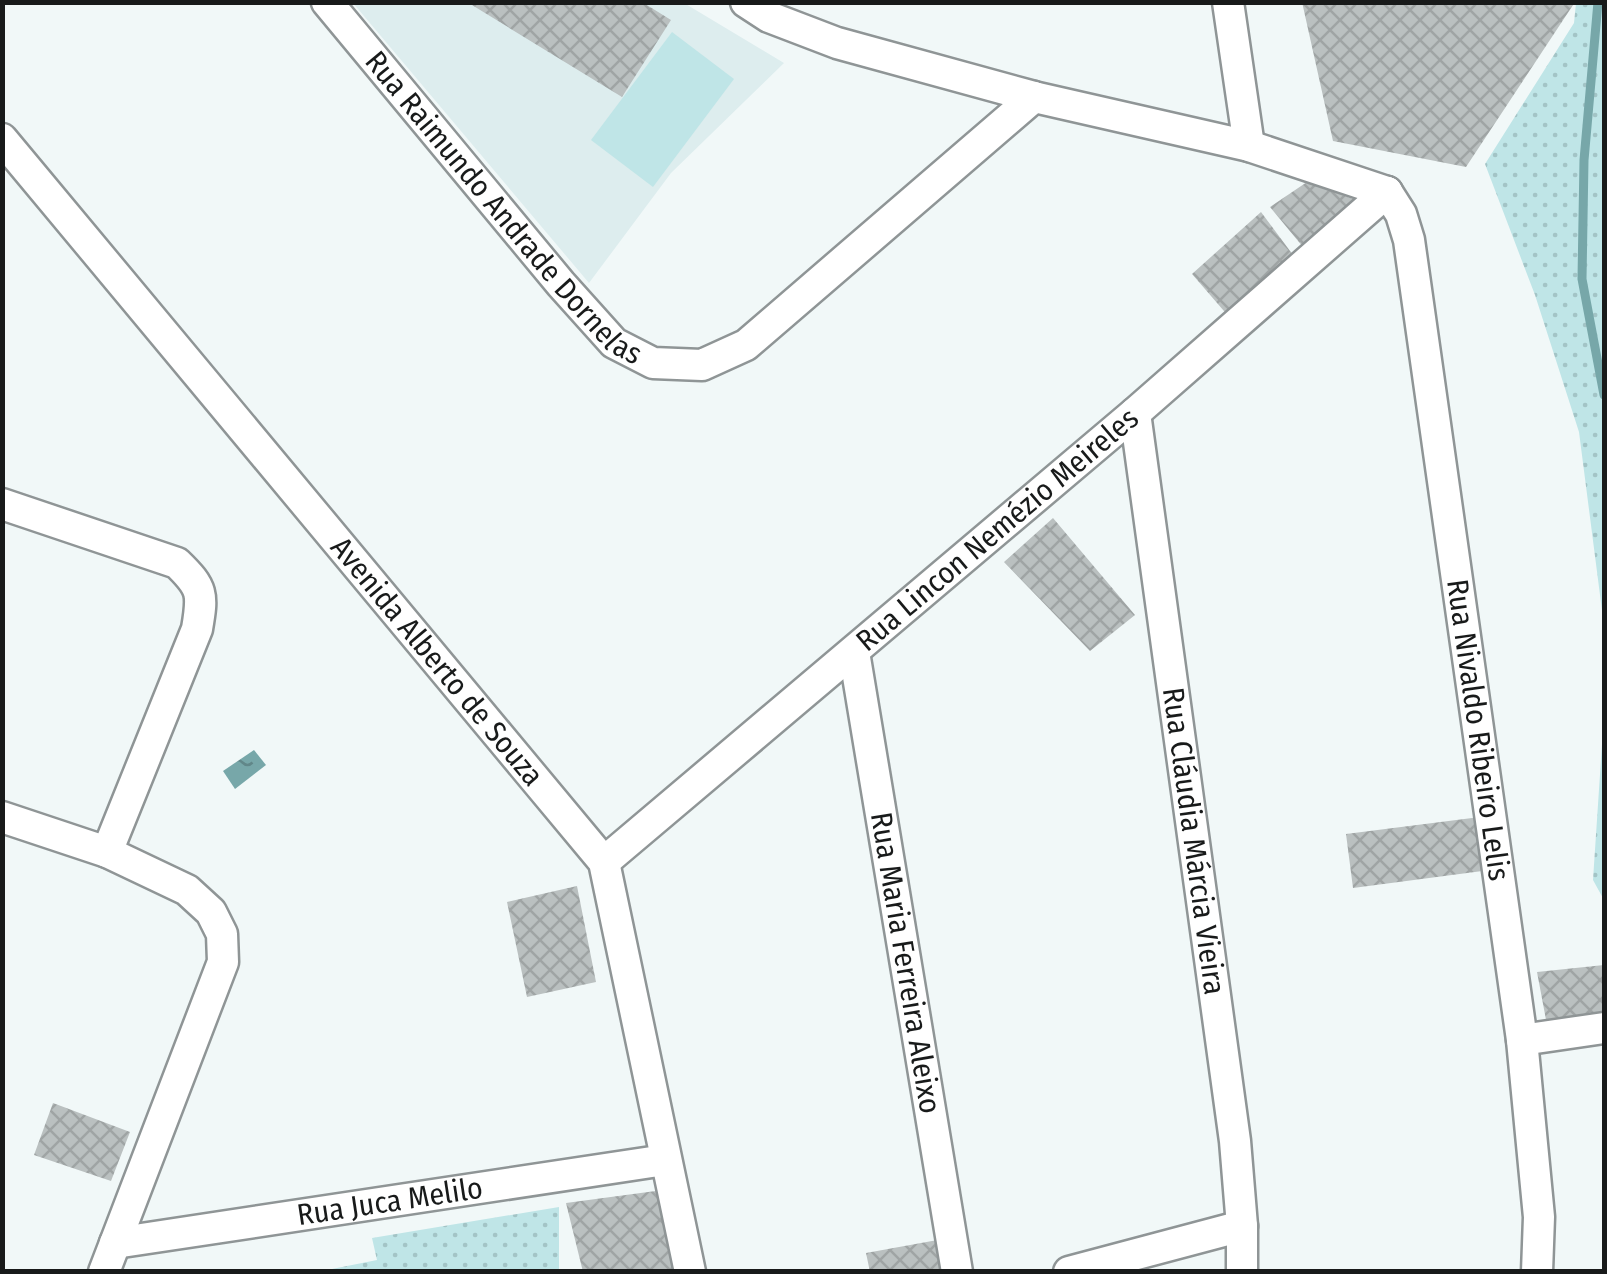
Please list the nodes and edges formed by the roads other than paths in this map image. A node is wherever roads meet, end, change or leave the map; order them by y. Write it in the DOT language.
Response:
graph roads {
  1 [pos="327,2"];
  2 [pos="746,2"];
  3 [pos="1228,2"];
  4 [pos="1034,97"];
  5 [pos="2,139"];
  6 [pos="1249,146"];
  7 [pos="1387,192"];
  8 [pos="1135,414"];
  9 [pos="2,504"];
  10 [pos="854,652"];
  11 [pos="2,817"];
  12 [pos="107,852"];
  13 [pos="604,862"];
  14 [pos="1604,1028"];
  15 [pos="1522,1040"];
  16 [pos="665,1160"];
  17 [pos="1242,1226"];
  18 [pos="109,1257"];
  19 [pos="690,1272"];
  20 [pos="956,1272"];
  21 [pos="1070,1272"];
  22 [pos="1242,1272"];
  23 [pos="1537,1272"];
  1 -- 4 [label="street, Rua Raimundo Andrade Dornelas"];
  2 -- 4 [label="street"];
  3 -- 6 [label="street"];
  4 -- 6 [label="street"];
  5 -- 13 [label="street, Avenida Alberto de Souza"];
  6 -- 7 [label="street"];
  7 -- 8 [label="street, Rua Lincon Nemézio Meireles"];
  7 -- 15 [label="street, Rua Nivaldo Ribeiro Lelis"];
  8 -- 10 [label="street, Rua Lincon Nemézio Meireles"];
  8 -- 17 [label="street, Rua Cláudia Márcia Vieira"];
  9 -- 12 [label="street"];
  10 -- 13 [label="street, Rua Lincon Nemézio Meireles"];
  10 -- 20 [label="street, Rua Maria Ferreira Aleixo"];
  11 -- 12 [label="street"];
  12 -- 18 [label="street"];
  13 -- 16 [label="street, Avenida Alberto de Souza"];
  14 -- 15 [label="street"];
  15 -- 23 [label="street, Rua Nivaldo Ribeiro Lelis"];
  16 -- 18 [label="street, Rua Juca Melilo"];
  16 -- 19 [label="street, Avenida Alberto de Souza"];
  17 -- 21 [label="street"];
  17 -- 22 [label="street, Rua Cláudia Márcia Vieira"];
}
